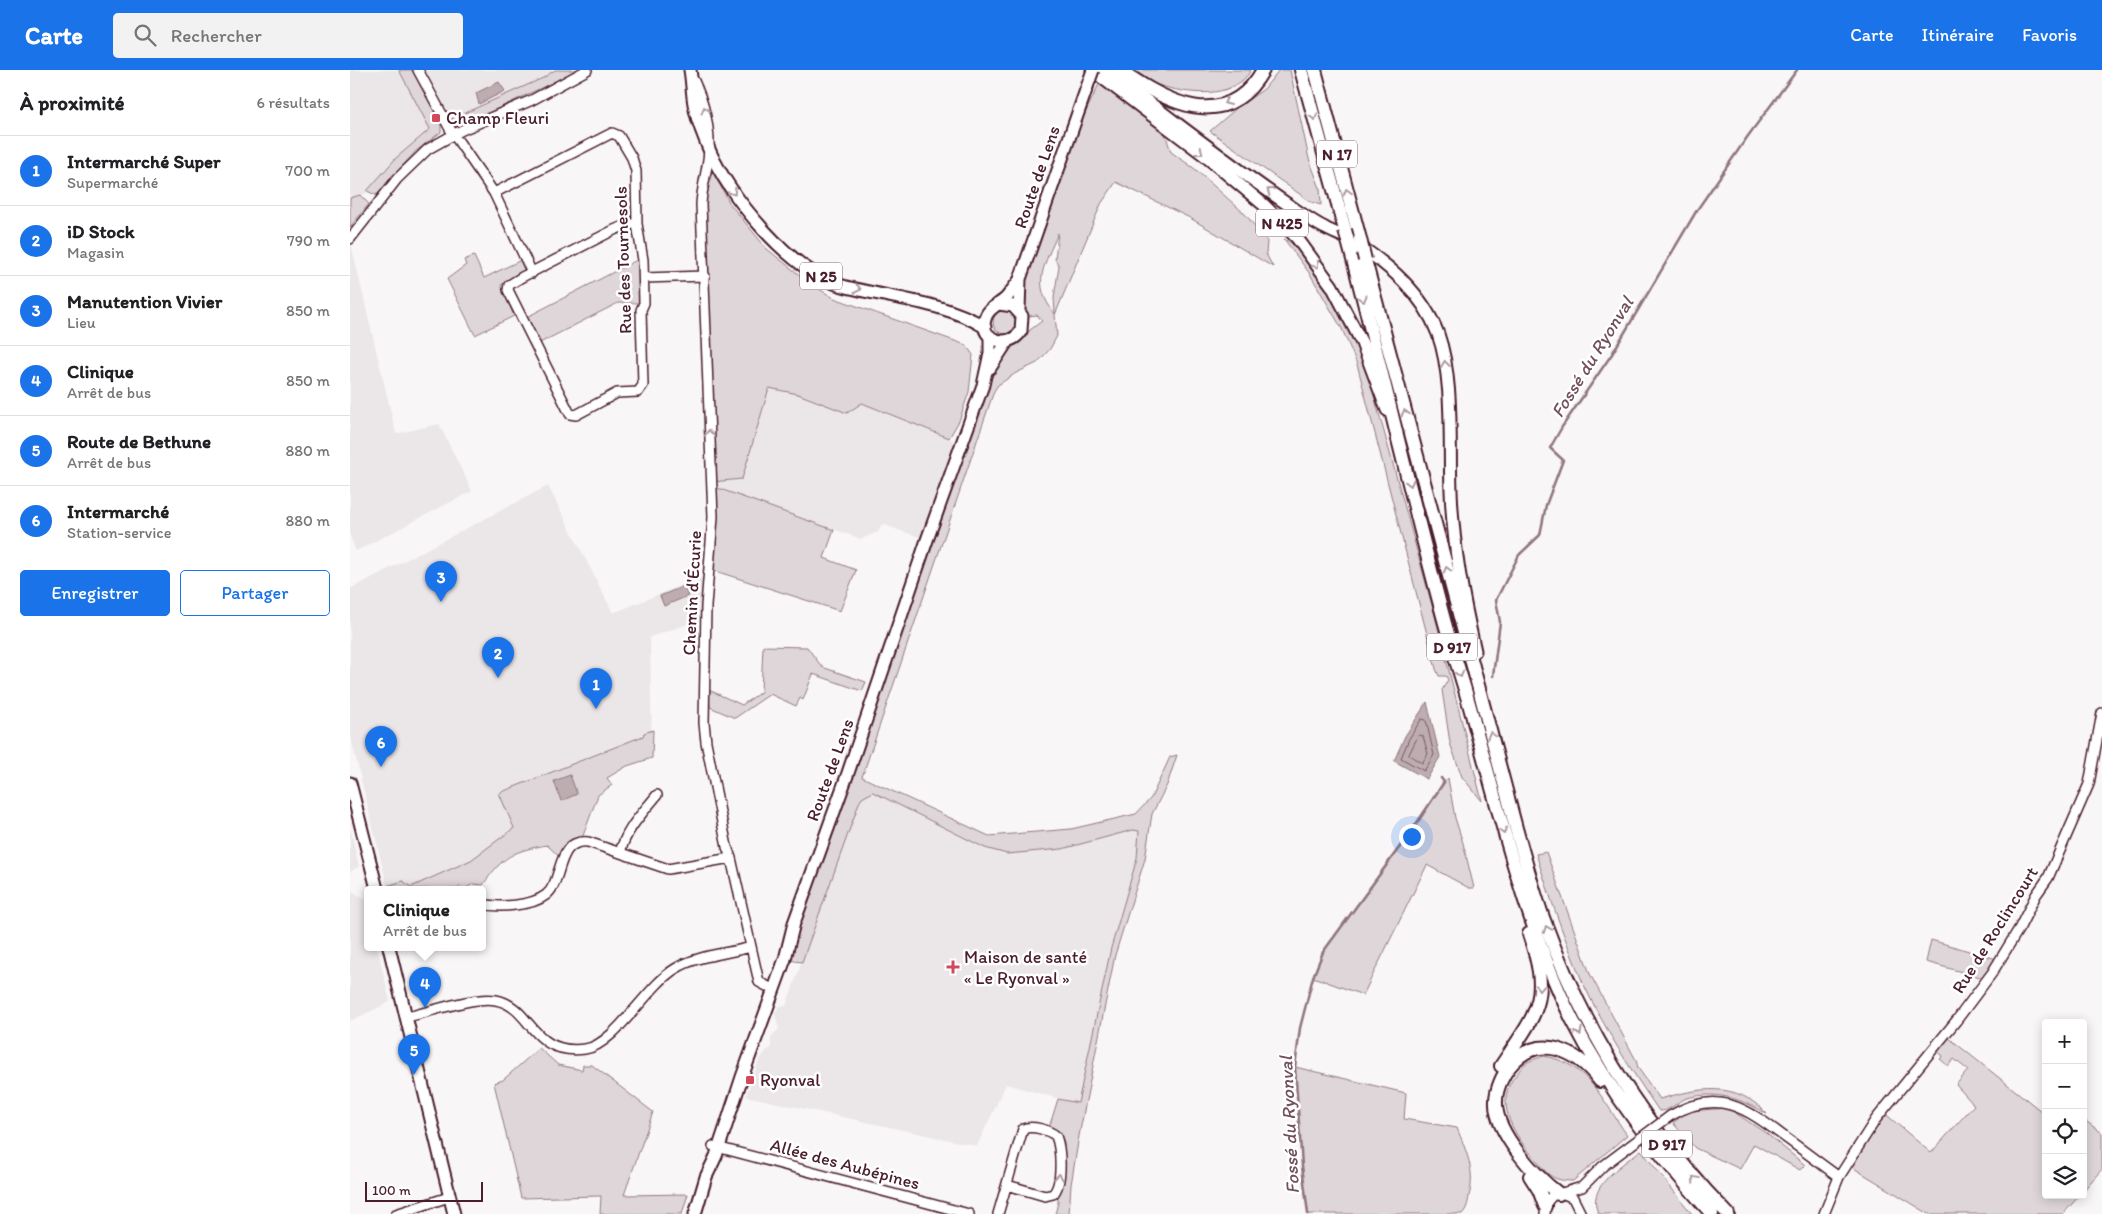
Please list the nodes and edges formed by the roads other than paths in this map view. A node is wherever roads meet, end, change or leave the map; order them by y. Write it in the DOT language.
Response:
graph roads {
  1 [pos="418,70"];
  2 [pos="587,70"];
  3 [pos="1092,70"];
  4 [pos="1105,70"];
  5 [pos="1120,70"];
  6 [pos="1263,70"];
  7 [pos="1301,70"];
  8 [pos="1315,70"];
  9 [pos="690,72"];
  10 [pos="454,134"];
  11 [pos="709,150"];
  12 [pos="721,170"];
  13 [pos="704,178"];
  14 [pos="494,193"];
  15 [pos="637,224"];
  16 [pos="1345,230"];
  17 [pos="350,239"];
  18 [pos="1360,239"];
  19 [pos="532,273"];
  20 [pos="704,276"];
  21 [pos="644,278"];
  22 [pos="1020,279"];
  23 [pos="999,304"];
  24 [pos="1019,310"];
  25 [pos="988,332"];
  26 [pos="1007,342"];
  27 [pos="987,373"];
  28 [pos="1398,436"];
  29 [pos="1478,685"];
  30 [pos="2102,712"];
  31 [pos="350,783"];
  32 [pos="656,795"];
  33 [pos="620,853"];
  34 [pos="1510,856"];
  35 [pos="732,858"];
  36 [pos="375,886"];
  37 [pos="486,905"];
  38 [pos="751,947"];
  39 [pos="390,951"];
  40 [pos="770,989"];
  41 [pos="407,1017"];
  42 [pos="716,1147"];
  43 [pos="1839,1177"];
  44 [pos="1007,1185"];
  45 [pos="1582,1187"];
  46 [pos="1562,1194"];
  47 [pos="449,1197"];
  48 [pos="1545,1210"];
  49 [pos="1578,1210"];
  50 [pos="396,1214"];
  51 [pos="454,1214"];
  52 [pos="695,1214"];
  53 [pos="968,1214"];
  54 [pos="998,1214"];
  55 [pos="1710,1214"];
  56 [pos="1728,1214"];
  57 [pos="1824,1214"];
  1 -- 10 [label="street"];
  2 -- 10 [label="street"];
  3 -- 22 [label="main road, Route de Lens, bridge"];
  3 -- 28 [label="main road, N 425, one-way"];
  29 -- 4 [label="main road, N 425, one-way"];
  6 -- 5 [label="highway, one-way"];
  7 -- 16 [label="highway, N 17, one-way"];
  18 -- 8 [label="highway, N 17, one-way"];
  9 -- 11 [label="main road, N 25"];
  10 -- 14 [label="street"];
  10 -- 17 [label="street"];
  11 -- 12 [label="main road, N 25"];
  11 -- 13 [label="street, Chemin d'Écurie"];
  12 -- 13 [label="street"];
  12 -- 25 [label="main road, N 25, one-way"];
  13 -- 20 [label="street, Chemin d'Écurie"];
  14 -- 15 [label="street, Rue des Tournesols"];
  14 -- 19 [label="street"];
  15 -- 19 [label="street"];
  15 -- 21 [label="street, Rue des Tournesols"];
  16 -- 28 [label="highway, D 917, one-way, bridge"];
  29 -- 18 [label="highway, D 917, one-way, bridge"];
  19 -- 21 [label="street, Rue des Tournesols"];
  20 -- 21 [label="street"];
  35 -- 20 [label="street, Chemin d'Écurie, one-way"];
  22 -- 23 [label="main road"];
  22 -- 24 [label="main road"];
  23 -- 24 [label="main road"];
  23 -- 25 [label="main road"];
  24 -- 26 [label="main road"];
  25 -- 26 [label="main road"];
  25 -- 27 [label="main road, Route de Lens"];
  26 -- 27 [label="main road"];
  27 -- 40 [label="main road, Route de Lens"];
  28 -- 34 [label="highway, D 917, one-way"];
  56 -- 29 [label="highway, D 917, one-way"];
  30 -- 43 [label="street, Rue de Roclincourt"];
  31 -- 36 [label="main road"];
  32 -- 33 [label="street"];
  33 -- 35 [label="street"];
  33 -- 37 [label="street"];
  34 -- 48 [label="highway, one-way"];
  34 -- 55 [label="highway, D 917, one-way"];
  35 -- 38 [label="street, Chemin d'Écurie"];
  38 -- 40 [label="street, Chemin d'Écurie"];
  38 -- 41 [label="street"];
  39 -- 41 [label="main road"];
  40 -- 42 [label="main road, Route de Lens"];
  41 -- 47 [label="main road"];
  42 -- 52 [label="main road, Route de Lens"];
  42 -- 53 [label="street, Allée des Aubépines"];
  43 -- 45 [label="street, bridge"];
  43 -- 57 [label="street, Rue de Roclincourt"];
  44 -- 44 [label="street, one-way"];
  44 -- 54 [label="street"];
  45 -- 46 [label="street"];
  45 -- 49 [label="street"];
  46 -- 48 [label="street"];
  46 -- 49 [label="street"];
  46 -- 55 [label="highway"];
  47 -- 50 [label="street"];
  47 -- 51 [label="main road"];
}
